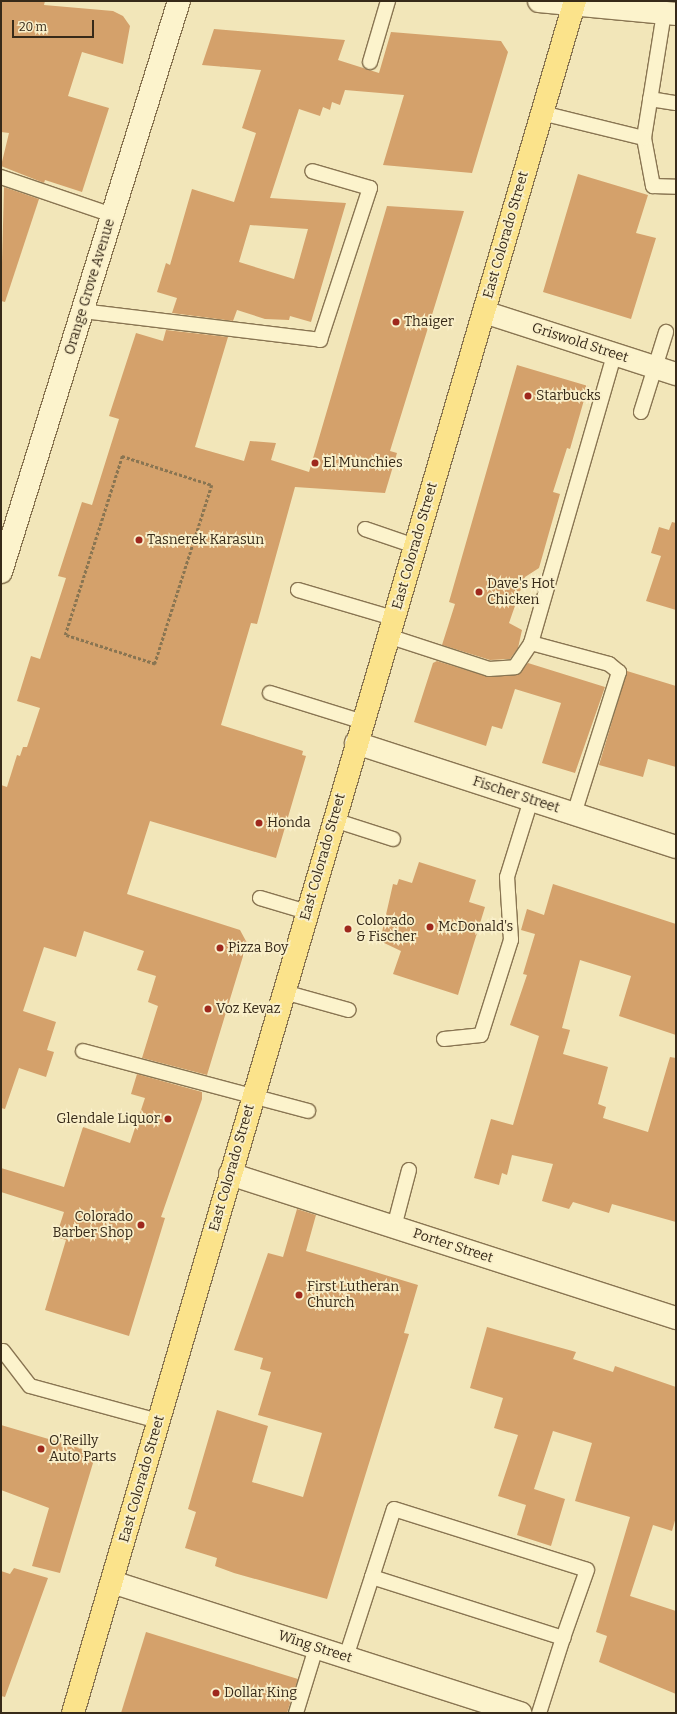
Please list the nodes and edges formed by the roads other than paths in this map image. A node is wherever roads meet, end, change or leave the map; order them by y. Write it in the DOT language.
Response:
graph roads {
  1 [pos="179,1"];
  2 [pos="388,1"];
  3 [pos="539,1"];
  4 [pos="574,2"];
  5 [pos="670,13"];
  6 [pos="370,62"];
  7 [pos="650,99"];
  8 [pos="676,103"];
  9 [pos="542,113"];
  10 [pos="644,138"];
  11 [pos="312,171"];
  12 [pos="1,177"];
  13 [pos="676,187"];
  14 [pos="112,215"];
  15 [pos="82,311"];
  16 [pos="484,312"];
  17 [pos="666,332"];
  18 [pos="614,355"];
  19 [pos="654,367"];
  20 [pos="676,374"];
  21 [pos="641,412"];
  22 [pos="365,529"];
  23 [pos="414,546"];
  24 [pos="1,572"];
  25 [pos="298,590"];
  26 [pos="391,627"];
  27 [pos="531,643"];
  28 [pos="270,693"];
  29 [pos="363,722"];
  30 [pos="356,743"];
  31 [pos="531,800"];
  32 [pos="574,814"];
  33 [pos="334,820"];
  34 [pos="393,839"];
  35 [pos="676,847"];
  36 [pos="260,898"];
  37 [pos="307,912"];
  38 [pos="284,992"];
  39 [pos="349,1010"];
  40 [pos="444,1039"];
  41 [pos="83,1051"];
  42 [pos="253,1095"];
  43 [pos="308,1111"];
  44 [pos="409,1170"];
  45 [pos="230,1174"];
  46 [pos="394,1227"];
  47 [pos="676,1318"];
  48 [pos="3,1351"];
  49 [pos="158,1421"];
  50 [pos="372,1577"];
  51 [pos="112,1582"];
  52 [pos="564,1638"];
  53 [pos="316,1648"];
  54 [pos="346,1657"];
  55 [pos="73,1713"];
  56 [pos="296,1713"];
  57 [pos="520,1713"];
  58 [pos="539,1713"];
  1 -- 14 [label="street, Orange Grove Avenue"];
  2 -- 6 [label="lane"];
  3 -- 4 [label="street"];
  4 -- 5 [label="street"];
  4 -- 9 [label="main road, East Colorado Street"];
  5 -- 7 [label="lane"];
  7 -- 8 [label="lane"];
  7 -- 10 [label="lane"];
  9 -- 10 [label="lane"];
  9 -- 16 [label="main road, East Colorado Street"];
  10 -- 13 [label="lane"];
  11 -- 15 [label="lane"];
  12 -- 14 [label="lane"];
  14 -- 15 [label="street, Orange Grove Avenue"];
  15 -- 24 [label="street, Orange Grove Avenue"];
  16 -- 18 [label="street, Griswold Street"];
  16 -- 23 [label="main road, East Colorado Street"];
  17 -- 19 [label="lane"];
  18 -- 19 [label="street, Griswold Street"];
  18 -- 27 [label="lane"];
  19 -- 20 [label="street, Griswold Street"];
  19 -- 21 [label="lane"];
  22 -- 23 [label="lane"];
  23 -- 26 [label="main road, East Colorado Street"];
  25 -- 26 [label="lane"];
  26 -- 27 [label="lane"];
  26 -- 29 [label="main road, East Colorado Street"];
  27 -- 32 [label="lane"];
  28 -- 29 [label="lane"];
  29 -- 30 [label="main road, East Colorado Street"];
  30 -- 31 [label="street, Fischer Street"];
  30 -- 33 [label="main road, East Colorado Street"];
  31 -- 32 [label="street, Fischer Street"];
  31 -- 40 [label="lane"];
  32 -- 35 [label="street, Fischer Street"];
  33 -- 34 [label="lane"];
  33 -- 37 [label="main road, East Colorado Street"];
  36 -- 37 [label="lane"];
  37 -- 38 [label="main road, East Colorado Street"];
  38 -- 39 [label="lane"];
  38 -- 42 [label="main road, East Colorado Street"];
  41 -- 42 [label="lane"];
  42 -- 43 [label="lane"];
  42 -- 45 [label="main road, East Colorado Street"];
  44 -- 46 [label="lane"];
  45 -- 46 [label="street, Porter Street"];
  45 -- 49 [label="main road, East Colorado Street"];
  46 -- 47 [label="street, Porter Street"];
  48 -- 49 [label="lane"];
  49 -- 51 [label="main road, East Colorado Street"];
  50 -- 52 [label="lane"];
  50 -- 52 [label="lane"];
  50 -- 54 [label="lane"];
  51 -- 53 [label="street, Wing Street"];
  51 -- 55 [label="main road, East Colorado Street"];
  52 -- 58 [label="lane"];
  53 -- 54 [label="street, Wing Street"];
  53 -- 56 [label="lane"];
  54 -- 57 [label="street, Wing Street"];
}
